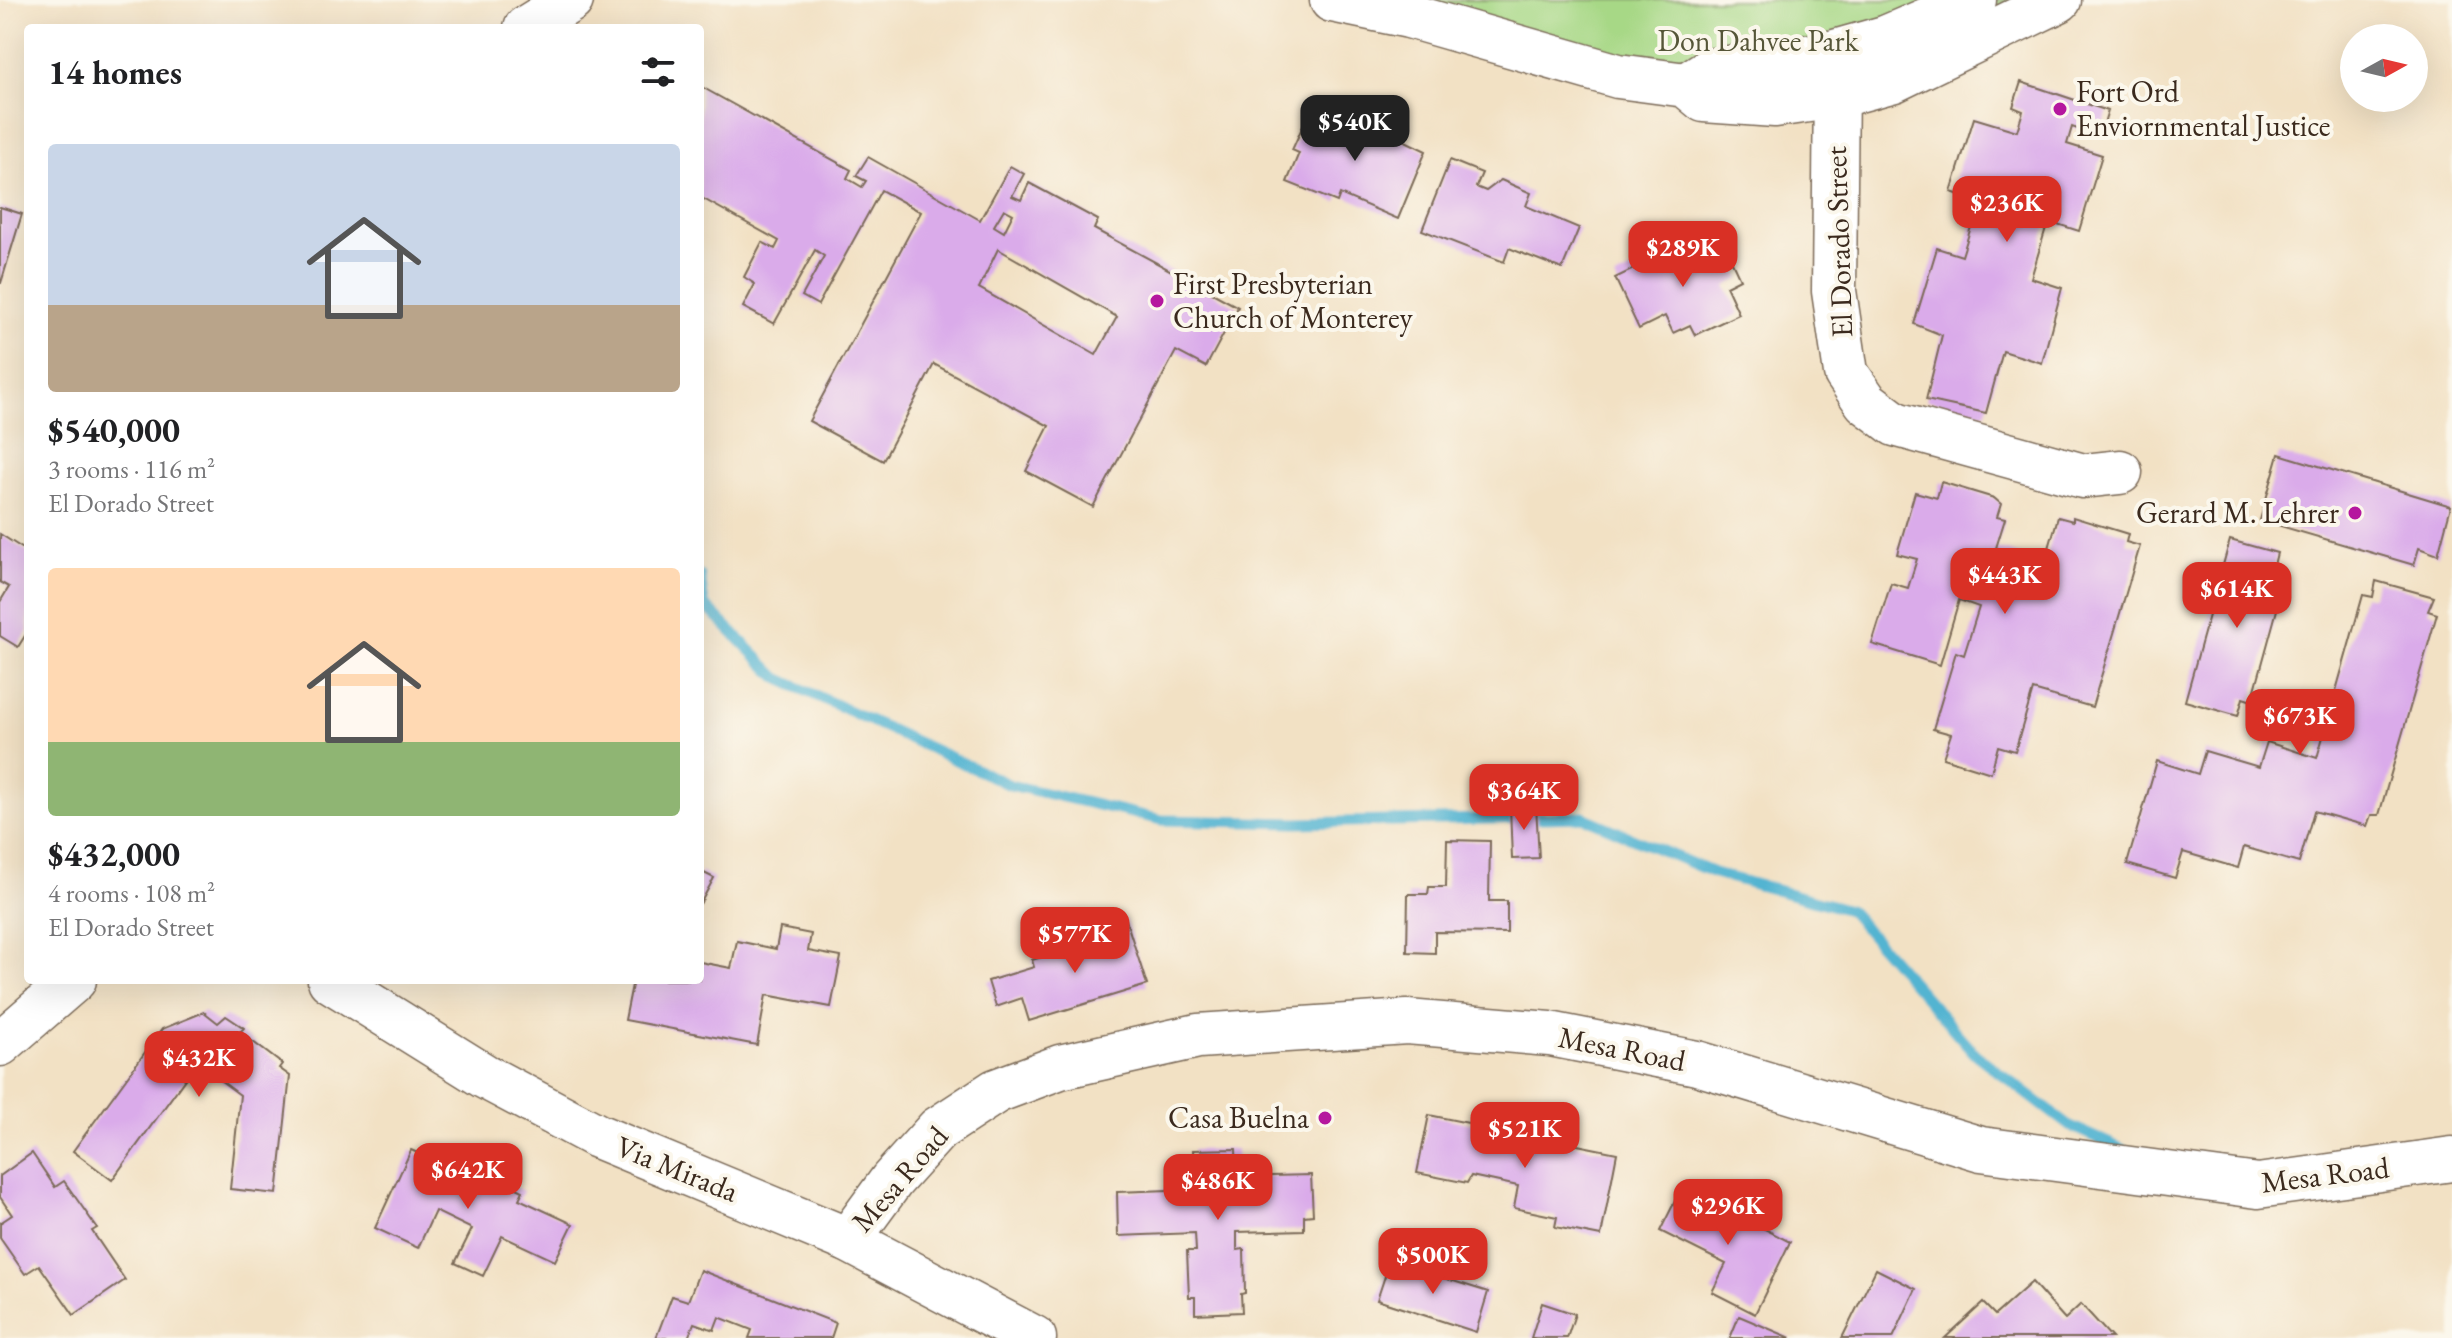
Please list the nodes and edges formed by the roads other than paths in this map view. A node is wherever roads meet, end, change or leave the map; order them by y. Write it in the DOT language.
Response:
graph roads {
  1 [pos="571,0"];
  2 [pos="1332,0"];
  3 [pos="2059,0"];
  4 [pos="1956,8"];
  5 [pos="532,18"];
  6 [pos="1686,85"];
  7 [pos="1836,96"];
  8 [pos="2120,472"];
  9 [pos="69,984"];
  10 [pos="336,984"];
  11 [pos="0,1044"];
  12 [pos="2452,1159"];
  13 [pos="848,1240"];
  14 [pos="1034,1338"];
  1 -- 5 [label="street"];
  2 -- 6 [label="street"];
  3 -- 7 [label="street"];
  4 -- 6 [label="street"];
  4 -- 7 [label="street"];
  6 -- 7 [label="street"];
  7 -- 8 [label="street, El Dorado Street"];
  9 -- 11 [label="street"];
  10 -- 13 [label="street, Via Mirada"];
  12 -- 13 [label="street, Mesa Road"];
  13 -- 14 [label="street, Via Mirada"];
}
